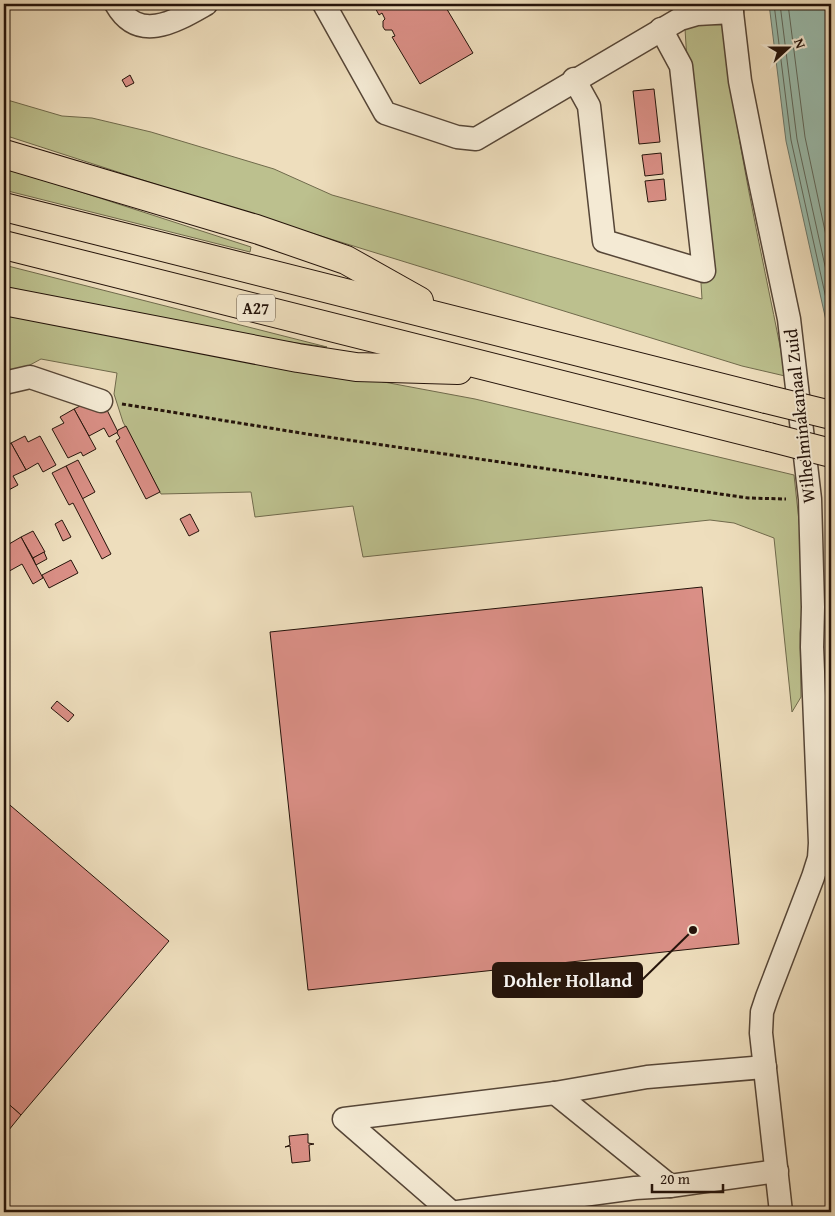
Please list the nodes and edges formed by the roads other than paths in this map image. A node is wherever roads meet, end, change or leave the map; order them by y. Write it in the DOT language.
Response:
graph roads {
  1 [pos="116,4"];
  2 [pos="206,4"];
  3 [pos="324,4"];
  4 [pos="731,8"];
  5 [pos="661,29"];
  6 [pos="574,79"];
  7 [pos="4,154"];
  8 [pos="4,207"];
  9 [pos="4,245"];
  10 [pos="4,301"];
  11 [pos="449,318"];
  12 [pos="507,371"];
  13 [pos="4,383"];
  14 [pos="102,401"];
  15 [pos="831,415"];
  16 [pos="831,453"];
  17 [pos="765,1067"];
  18 [pos="554,1093"];
  19 [pos="777,1171"];
  20 [pos="670,1186"];
  21 [pos="451,1212"];
  22 [pos="458,1212"];
  23 [pos="781,1212"];
  1 -- 2 [label="street"];
  3 -- 6 [label="street"];
  4 -- 5 [label="street"];
  4 -- 17 [label="street, Wilhelminakanaal Zuid"];
  5 -- 6 [label="street"];
  5 -- 6 [label="street"];
  7 -- 11 [label="highway, A27"];
  8 -- 11 [label="highway, A27"];
  9 -- 12 [label="highway, A27"];
  10 -- 12 [label="highway, A27"];
  11 -- 15 [label="highway, A27, bridge"];
  12 -- 16 [label="highway, A27, bridge"];
  13 -- 14 [label="street"];
  17 -- 18 [label="street"];
  17 -- 19 [label="street, Wilhelminakanaal Zuid"];
  18 -- 20 [label="street"];
  18 -- 21 [label="street"];
  19 -- 20 [label="street"];
  19 -- 23 [label="street, Wilhelminakanaal Zuid"];
  20 -- 22 [label="street"];
}
